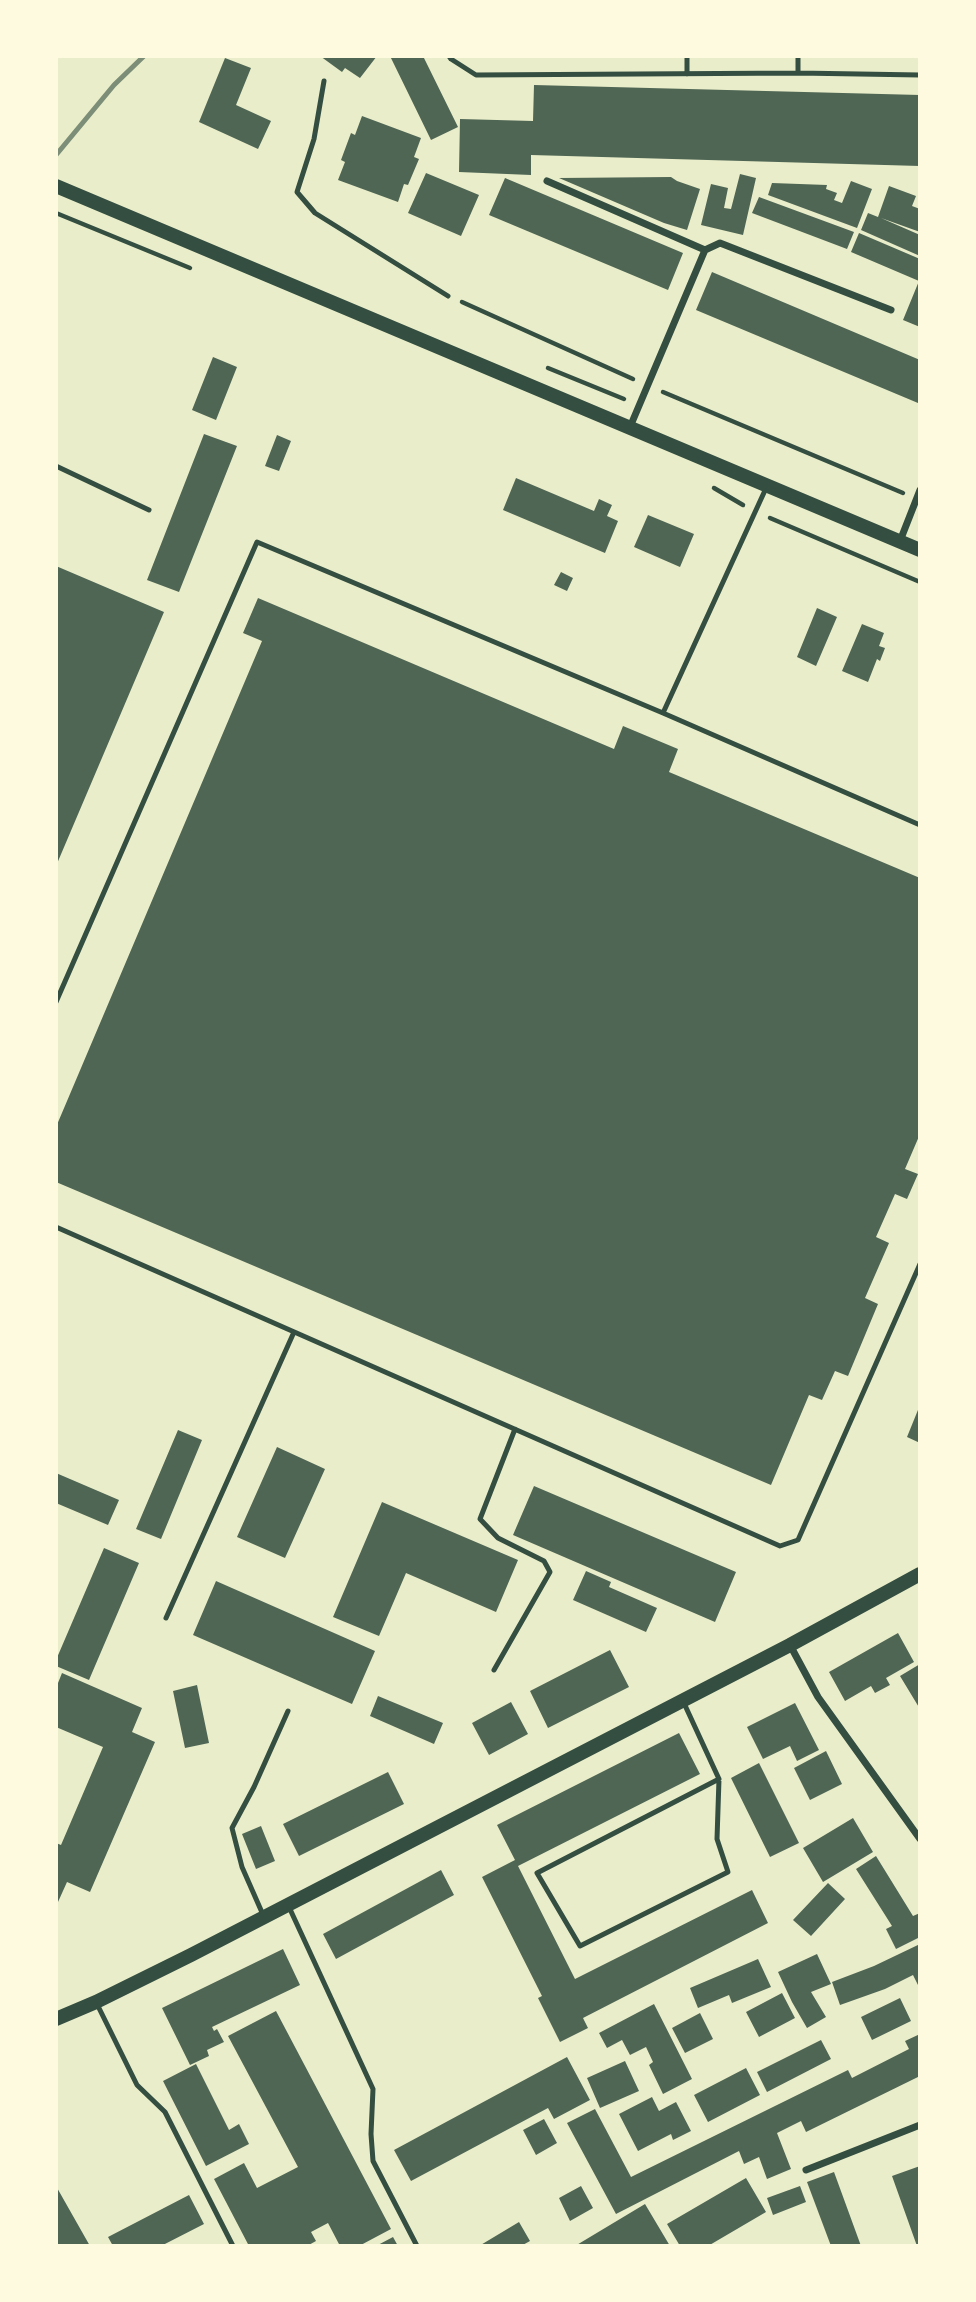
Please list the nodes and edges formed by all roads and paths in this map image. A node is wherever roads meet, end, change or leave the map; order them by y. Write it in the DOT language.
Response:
graph roads {
  1 [pos="449,56"];
  2 [pos="687,56"];
  3 [pos="798,56"];
  4 [pos="798,73"];
  5 [pos="687,74"];
  6 [pos="920,75"];
  7 [pos="324,81"];
  8 [pos="547,181"];
  9 [pos="56,186"];
  10 [pos="705,250"];
  11 [pos="448,296"];
  12 [pos="891,310"];
  13 [pos="647,385"];
  14 [pos="629,428"];
  15 [pos="56,466"];
  16 [pos="767,486"];
  17 [pos="920,490"];
  18 [pos="916,499"];
  19 [pos="149,510"];
  20 [pos="900,541"];
  21 [pos="920,550"];
  22 [pos="663,713"];
  23 [pos="920,825"];
  24 [pos="56,1002"];
  25 [pos="56,1227"];
  26 [pos="920,1264"];
  27 [pos="294,1332"];
  28 [pos="515,1429"];
  29 [pos="920,1574"];
  30 [pos="166,1618"];
  31 [pos="790,1645"];
  32 [pos="494,1670"];
  33 [pos="682,1701"];
  34 [pos="288,1711"];
  35 [pos="719,1779"];
  36 [pos="920,1839"];
  37 [pos="288,1905"];
  38 [pos="264,1917"];
  39 [pos="96,2002"];
  40 [pos="56,2019"];
  41 [pos="920,2125"];
  42 [pos="806,2170"];
  43 [pos="233,2246"];
  44 [pos="417,2246"];
  1 -- 5 [label="lane"];
  2 -- 5 [label="lane"];
  3 -- 4 [label="lane"];
  4 -- 5 [label="lane"];
  4 -- 6 [label="lane"];
  7 -- 11 [label="lane"];
  8 -- 10 [label="street"];
  9 -- 14 [label="main road"];
  10 -- 12 [label="street"];
  10 -- 13 [label="street"];
  11 -- 13 [label="path"];
  13 -- 14 [label="street"];
  13 -- 18 [label="path"];
  14 -- 16 [label="main road"];
  15 -- 19 [label="lane"];
  16 -- 20 [label="main road"];
  16 -- 22 [label="lane"];
  17 -- 18 [label="street"];
  18 -- 20 [label="street"];
  20 -- 21 [label="main road"];
  22 -- 23 [label="lane"];
  22 -- 24 [label="lane"];
  25 -- 27 [label="lane"];
  26 -- 28 [label="lane"];
  27 -- 28 [label="lane"];
  27 -- 30 [label="lane"];
  28 -- 32 [label="lane"];
  29 -- 31 [label="main road"];
  31 -- 33 [label="main road"];
  31 -- 36 [label="street"];
  33 -- 35 [label="lane"];
  33 -- 37 [label="main road"];
  34 -- 38 [label="lane"];
  35 -- 35 [label="lane"];
  37 -- 38 [label="main road"];
  37 -- 44 [label="lane"];
  38 -- 39 [label="main road"];
  39 -- 40 [label="main road"];
  39 -- 43 [label="lane"];
  41 -- 42 [label="street"];
}
